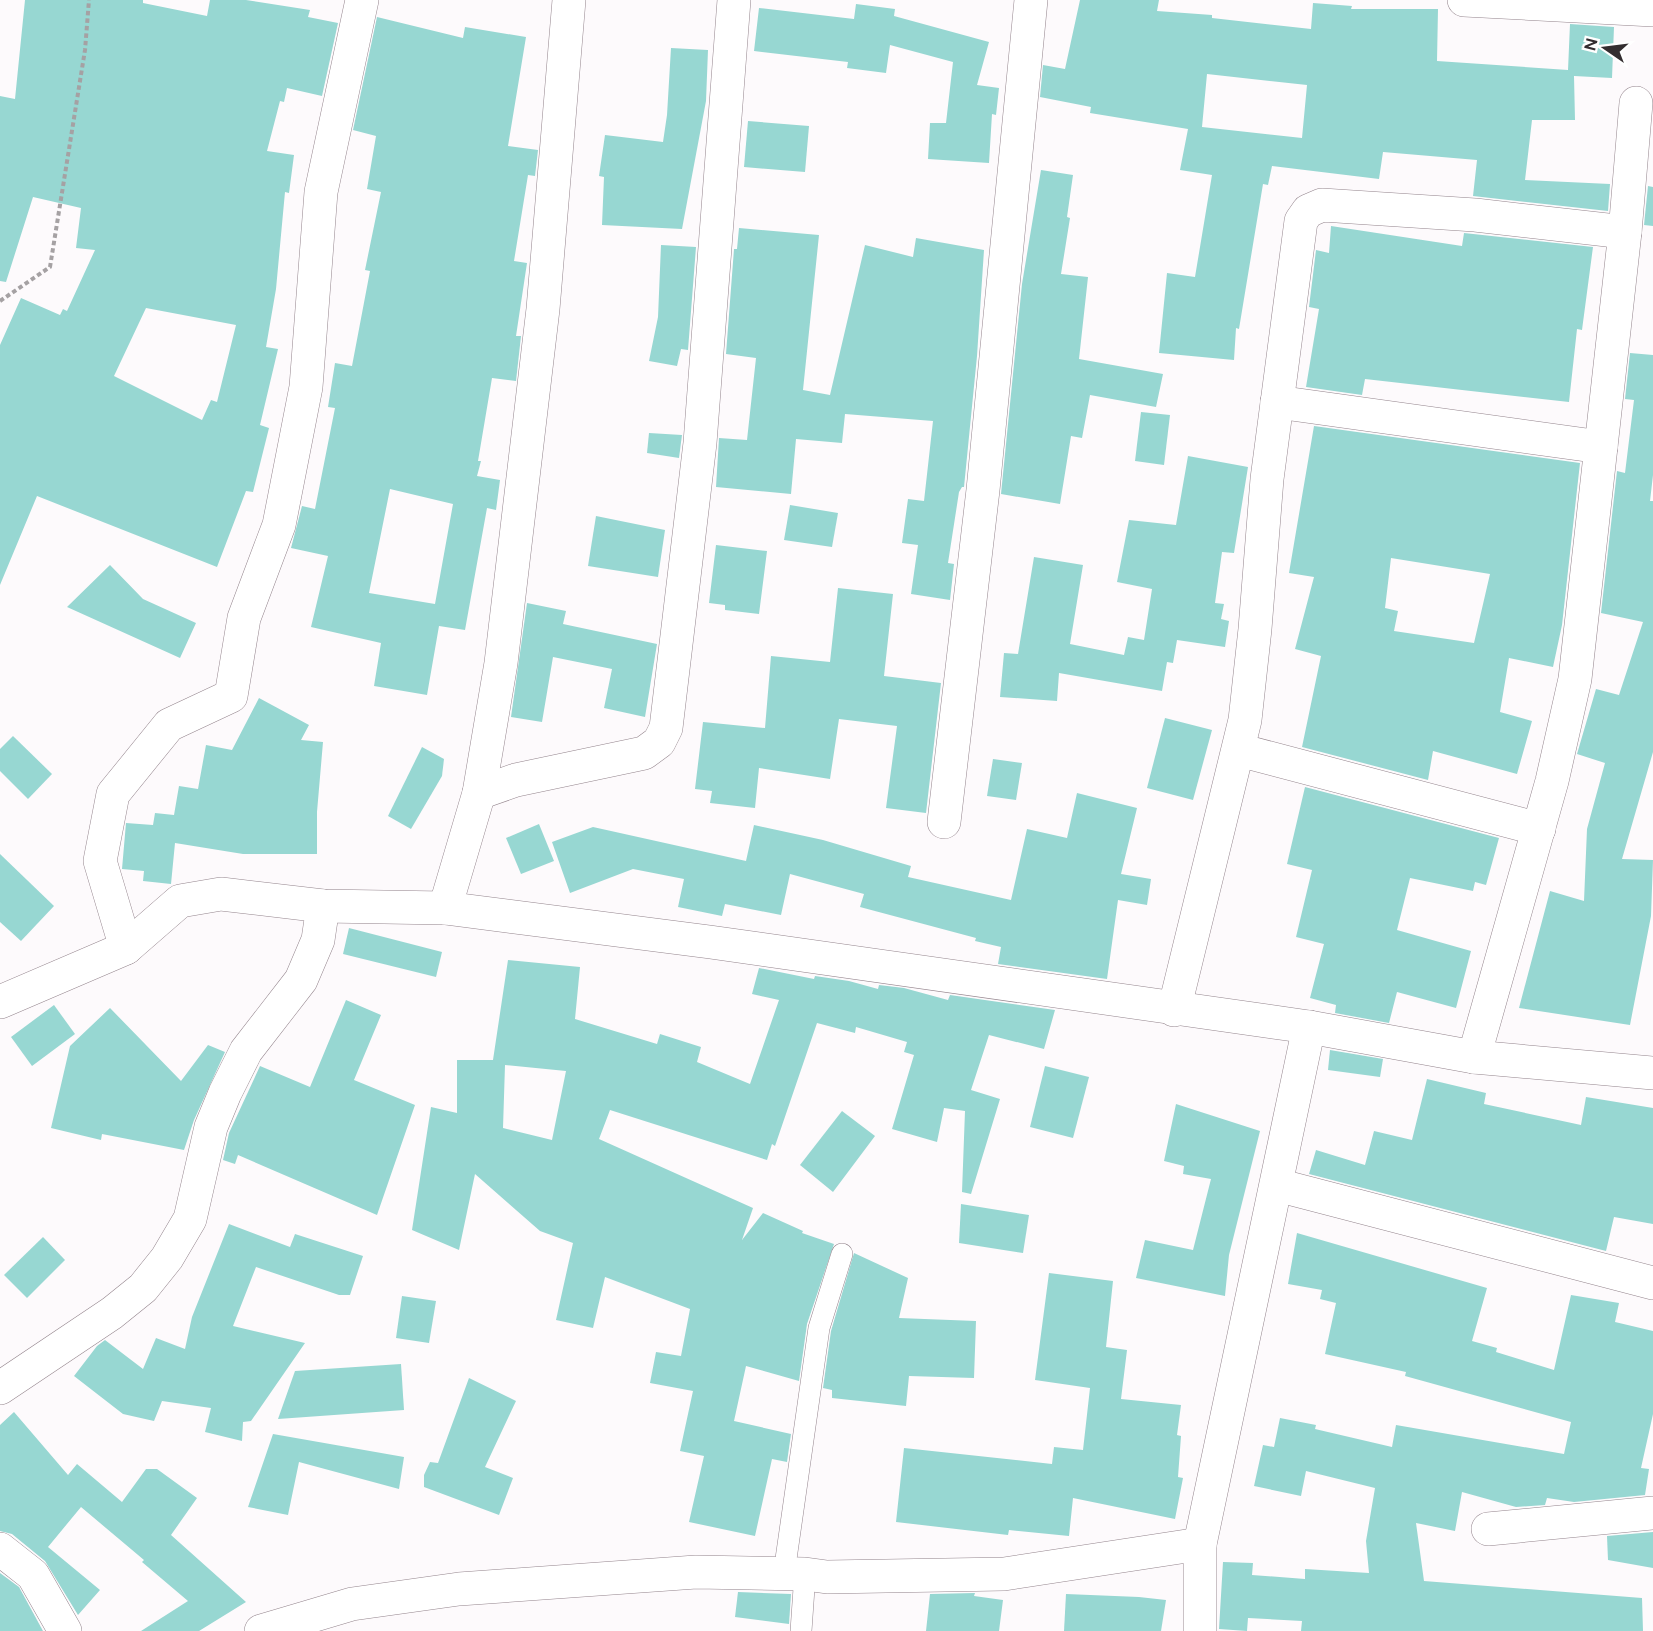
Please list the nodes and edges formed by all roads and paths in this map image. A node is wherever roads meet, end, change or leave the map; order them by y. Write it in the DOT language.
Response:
graph roads {
  1 [pos="89,0"];
  2 [pos="362,0"];
  3 [pos="569,0"];
  4 [pos="734,0"];
  5 [pos="1030,0"];
  6 [pos="1464,0"];
  7 [pos="1653,10"];
  8 [pos="1635,103"];
  9 [pos="1625,232"];
  10 [pos="0,301"];
  11 [pos="1276,402"];
  12 [pos="1601,447"];
  13 [pos="1239,750"];
  14 [pos="479,793"];
  15 [pos="945,822"];
  16 [pos="1539,829"];
  17 [pos="323,906"];
  18 [pos="445,908"];
  19 [pos="126,948"];
  20 [pos="0,1002"];
  21 [pos="1174,1010"];
  22 [pos="1309,1027"];
  23 [pos="1474,1057"];
  24 [pos="1653,1073"];
  25 [pos="1277,1185"];
  26 [pos="842,1254"];
  27 [pos="1653,1283"];
  28 [pos="0,1388"];
  29 [pos="1653,1513"];
  30 [pos="1488,1530"];
  31 [pos="1200,1544"];
  32 [pos="0,1549"];
  33 [pos="795,1573"];
  34 [pos="65,1631"];
  35 [pos="261,1631"];
  36 [pos="801,1631"];
  37 [pos="1200,1631"];
  1 -- 10 [label="path"];
  2 -- 19 [label="street"];
  3 -- 14 [label="street"];
  4 -- 14 [label="street"];
  5 -- 15 [label="street"];
  6 -- 7 [label="street"];
  8 -- 9 [label="street"];
  9 -- 11 [label="street"];
  9 -- 12 [label="street"];
  11 -- 12 [label="street"];
  11 -- 13 [label="street"];
  12 -- 16 [label="street"];
  13 -- 16 [label="street"];
  13 -- 21 [label="street"];
  14 -- 18 [label="street"];
  16 -- 23 [label="street"];
  17 -- 18 [label="street"];
  17 -- 19 [label="street"];
  17 -- 28 [label="street"];
  18 -- 21 [label="street"];
  19 -- 20 [label="street"];
  21 -- 22 [label="street"];
  22 -- 23 [label="street"];
  22 -- 25 [label="street"];
  23 -- 24 [label="street"];
  25 -- 27 [label="street"];
  25 -- 31 [label="street"];
  26 -- 33 [label="lane"];
  29 -- 30 [label="street"];
  31 -- 33 [label="street"];
  31 -- 37 [label="street"];
  32 -- 34 [label="street"];
  33 -- 35 [label="street"];
  33 -- 36 [label="lane"];
}
